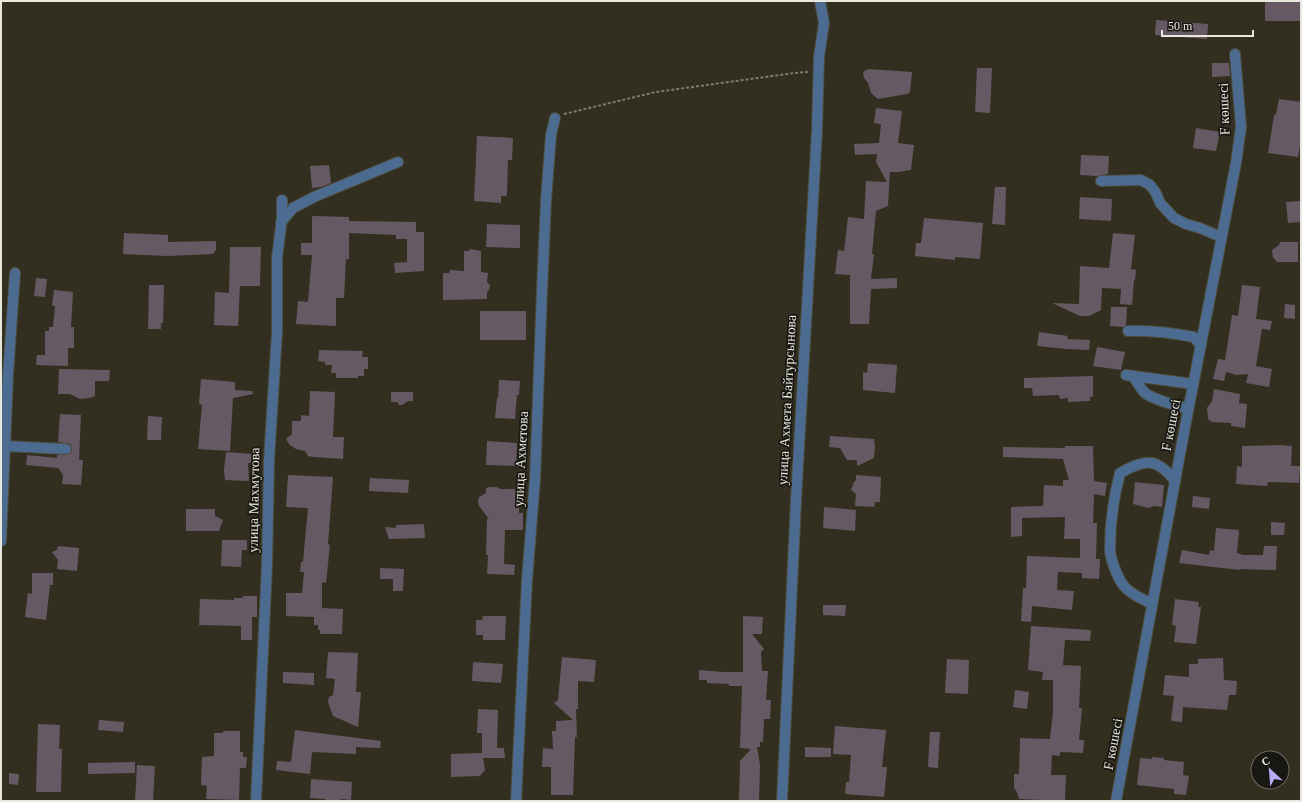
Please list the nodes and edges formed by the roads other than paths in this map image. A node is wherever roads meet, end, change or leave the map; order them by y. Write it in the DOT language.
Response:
graph roads {
  1 [pos="820,1"];
  2 [pos="1235,54"];
  3 [pos="555,118"];
  4 [pos="398,162"];
  5 [pos="1101,181"];
  6 [pos="282,200"];
  7 [pos="281,222"];
  8 [pos="1221,238"];
  9 [pos="15,273"];
  10 [pos="1128,331"];
  11 [pos="1201,346"];
  12 [pos="1193,384"];
  13 [pos="1188,409"];
  14 [pos="5,446"];
  15 [pos="66,449"];
  16 [pos="1175,481"];
  17 [pos="1,541"];
  18 [pos="1152,604"];
  19 [pos="256,801"];
  20 [pos="516,801"];
  21 [pos="782,801"];
  22 [pos="1116,801"];
  1 -- 21 [label="street, улица Ахмета Байтурсынова"];
  2 -- 8 [label="street, F көшесі"];
  3 -- 20 [label="street, улица Ахметова"];
  4 -- 7 [label="street"];
  5 -- 8 [label="street"];
  6 -- 7 [label="street, улица Махмутова"];
  7 -- 19 [label="street, улица Махмутова"];
  8 -- 11 [label="street, F көшесі"];
  9 -- 14 [label="street"];
  10 -- 11 [label="street"];
  11 -- 12 [label="street, F көшесі"];
  12 -- 13 [label="street, F көшесі"];
  12 -- 13 [label="street"];
  13 -- 16 [label="street, F көшесі"];
  14 -- 15 [label="street"];
  14 -- 17 [label="street"];
  16 -- 18 [label="street, F көшесі"];
  16 -- 18 [label="street"];
  18 -- 22 [label="street, F көшесі"];
}
